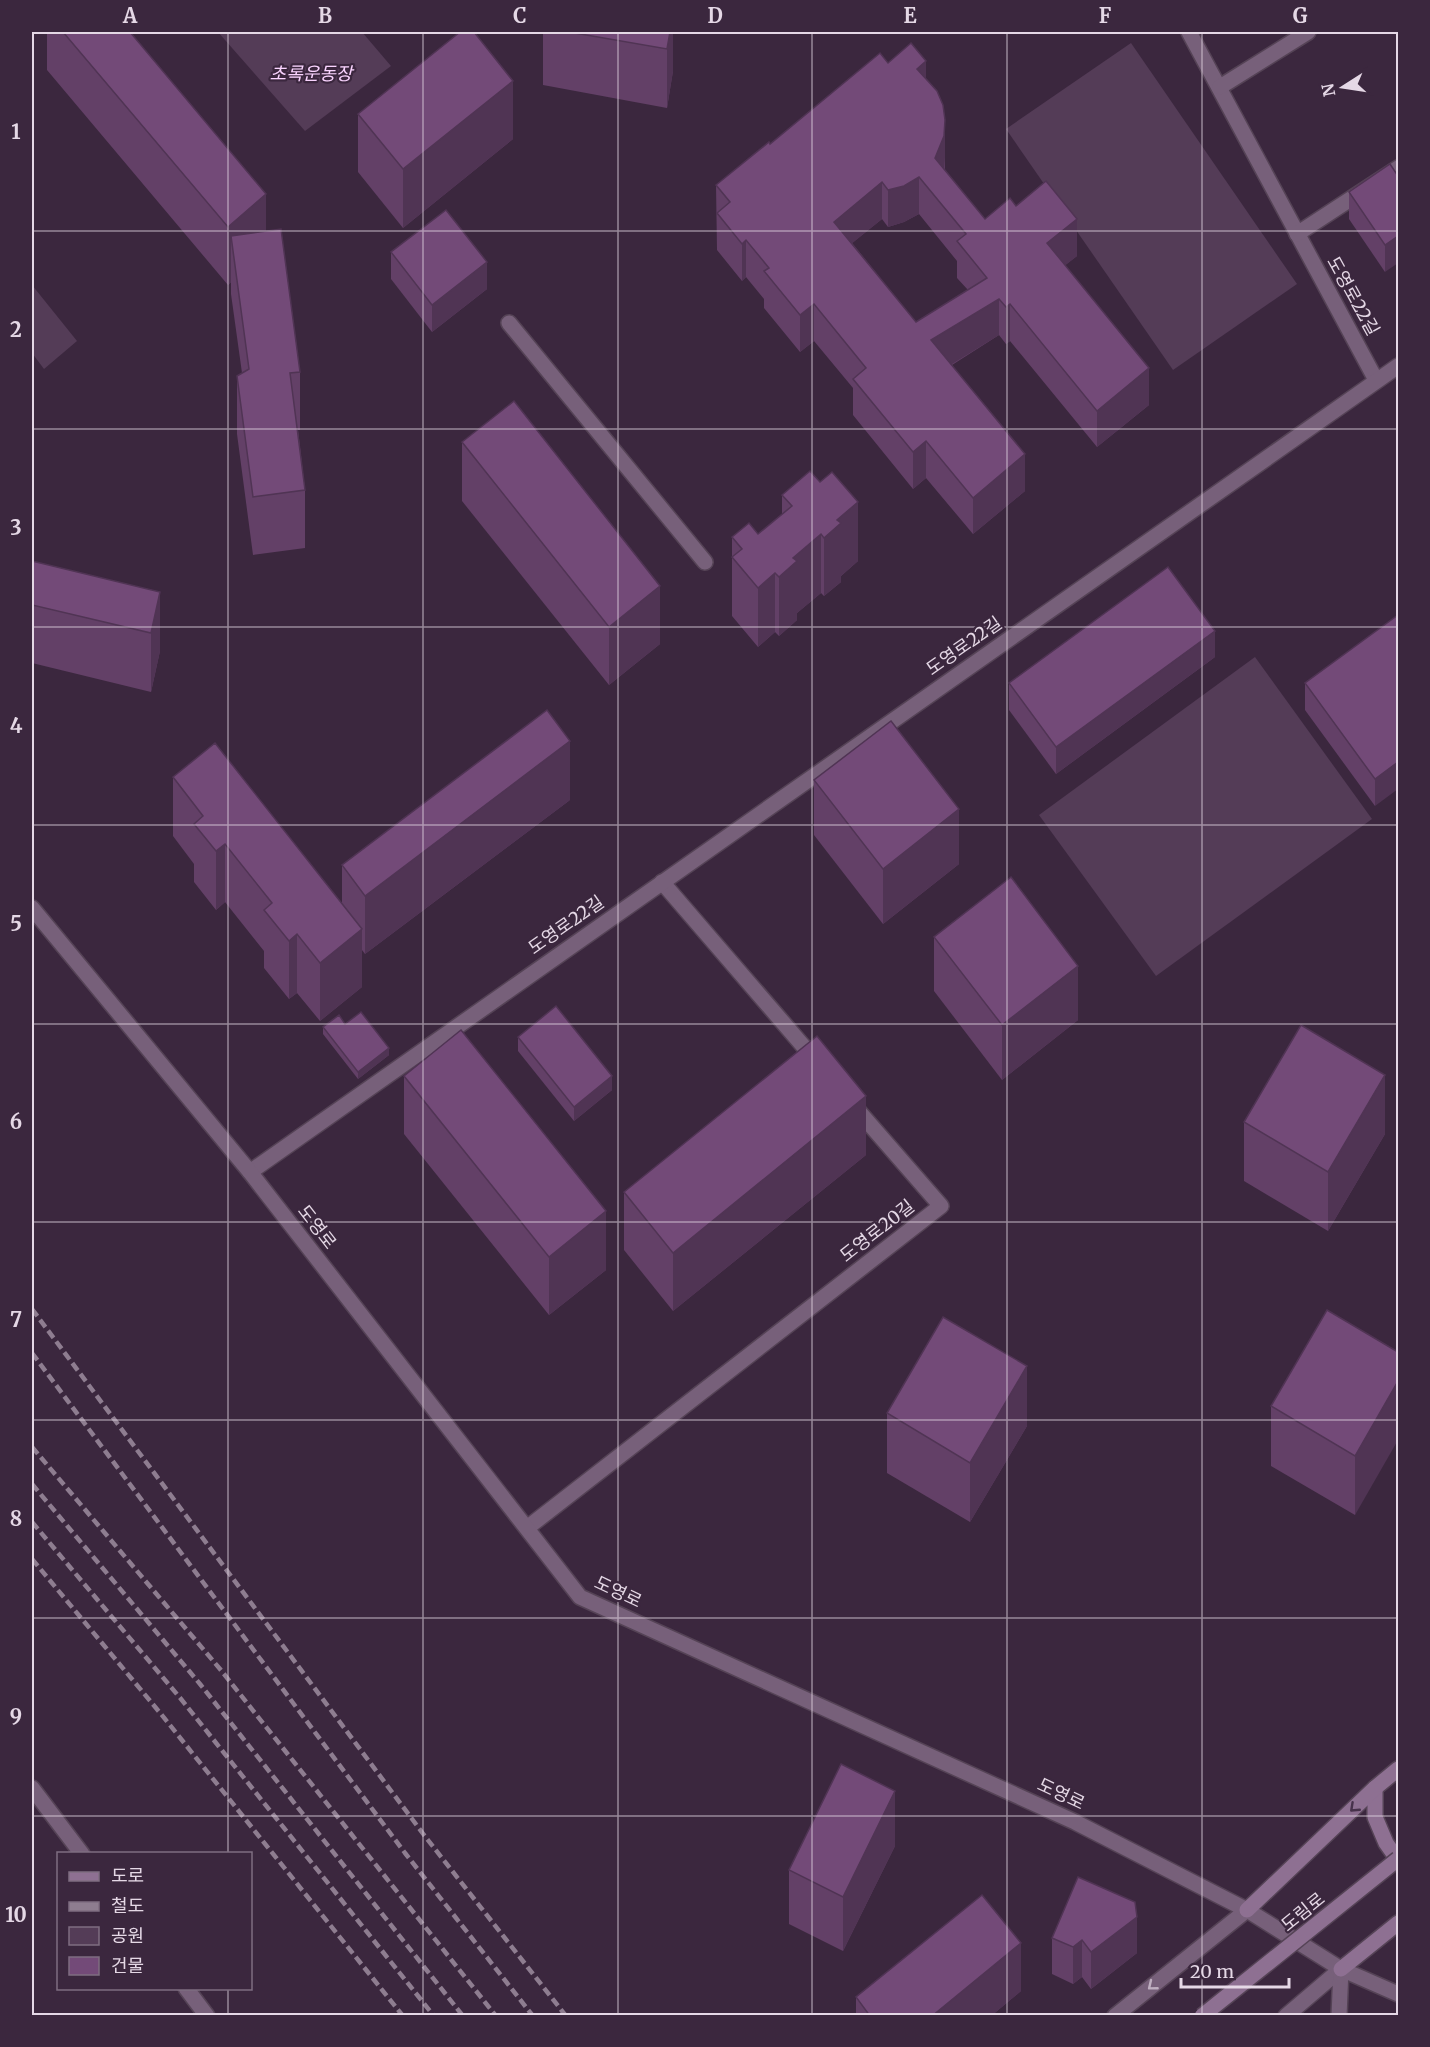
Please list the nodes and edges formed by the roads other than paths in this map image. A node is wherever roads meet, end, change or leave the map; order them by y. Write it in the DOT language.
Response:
graph roads {
  1 [pos="1189,32"];
  2 [pos="1308,32"];
  3 [pos="1220,87"];
  4 [pos="1398,168"];
  5 [pos="1297,234"];
  6 [pos="508,323"];
  7 [pos="1398,366"];
  8 [pos="1376,380"];
  9 [pos="705,562"];
  10 [pos="662,882"];
  11 [pos="32,908"];
  12 [pos="825,1071"];
  13 [pos="848,1098"];
  14 [pos="250,1172"];
  15 [pos="527,1528"];
  16 [pos="1398,1769"];
  17 [pos="32,1788"];
  18 [pos="1375,1788"];
  19 [pos="80,1852"];
  20 [pos="1398,1860"];
  21 [pos="1247,1910"];
  22 [pos="1398,1923"];
  23 [pos="1341,1969"];
  24 [pos="187,1990"];
  25 [pos="1398,1994"];
  26 [pos="207,2016"];
  27 [pos="1115,2016"];
  28 [pos="1202,2016"];
  29 [pos="1286,2016"];
  30 [pos="1339,2016"];
  1 -- 3 [label="street, 도영로22길"];
  2 -- 3 [label="street"];
  3 -- 5 [label="street, 도영로22길"];
  4 -- 5 [label="street"];
  5 -- 8 [label="street, 도영로22길"];
  6 -- 9 [label="street"];
  7 -- 8 [label="street"];
  8 -- 10 [label="street, 도영로22길"];
  10 -- 12 [label="street"];
  10 -- 14 [label="street, 도영로22길"];
  11 -- 14 [label="street, 도영로"];
  13 -- 15 [label="street, 도영로20길"];
  14 -- 15 [label="street, 도영로"];
  15 -- 21 [label="street, 도영로"];
  16 -- 18 [label="main road"];
  17 -- 19 [label="street"];
  18 -- 20 [label="main road"];
  18 -- 21 [label="main road, one-way"];
  20 -- 28 [label="main road, 도림로, bridge"];
  21 -- 23 [label="street, 도영로"];
  21 -- 27 [label="street, one-way"];
  22 -- 23 [label="main road"];
  23 -- 25 [label="street, 도영로"];
  23 -- 29 [label="street"];
  23 -- 30 [label="street"];
  24 -- 26 [label="street"];
}
